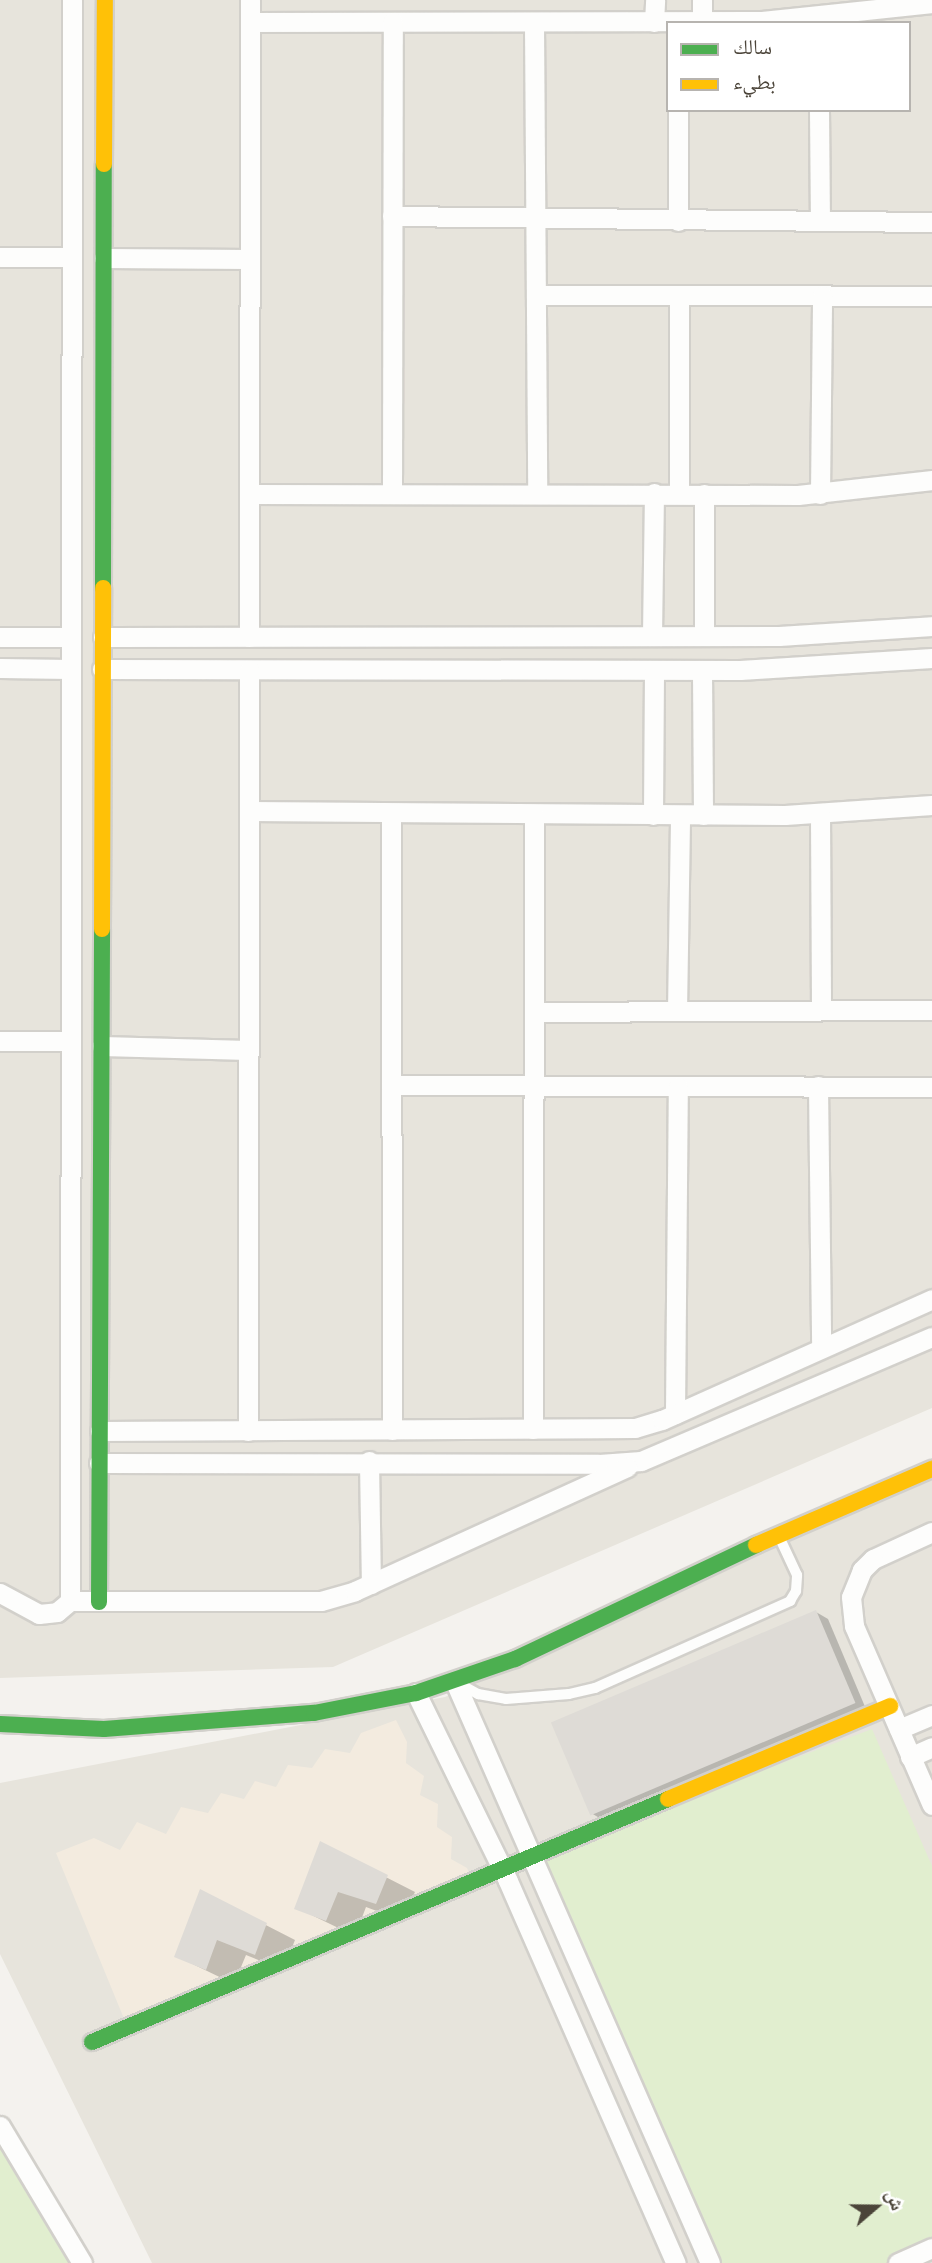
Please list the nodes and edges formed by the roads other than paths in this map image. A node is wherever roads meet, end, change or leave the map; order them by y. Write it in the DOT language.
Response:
graph roads {
  1 [pos="72,0"];
  2 [pos="105,0"];
  3 [pos="250,0"];
  4 [pos="655,0"];
  5 [pos="702,0"];
  6 [pos="932,3"];
  7 [pos="818,20"];
  8 [pos="702,21"];
  9 [pos="250,22"];
  10 [pos="393,22"];
  11 [pos="654,22"];
  12 [pos="666,22"];
  13 [pos="534,24"];
  14 [pos="72,104"];
  15 [pos="104,104"];
  16 [pos="677,112"];
  17 [pos="819,112"];
  18 [pos="393,216"];
  19 [pos="535,219"];
  20 [pos="678,221"];
  21 [pos="821,221"];
  22 [pos="932,222"];
  23 [pos="0,257"];
  24 [pos="72,257"];
  25 [pos="104,258"];
  26 [pos="250,259"];
  27 [pos="536,295"];
  28 [pos="679,295"];
  29 [pos="822,296"];
  30 [pos="932,296"];
  31 [pos="932,480"];
  32 [pos="392,493"];
  33 [pos="654,493"];
  34 [pos="679,493"];
  35 [pos="249,494"];
  36 [pos="537,494"];
  37 [pos="704,494"];
  38 [pos="820,494"];
  39 [pos="932,626"];
  40 [pos="652,635"];
  41 [pos="704,635"];
  42 [pos="0,637"];
  43 [pos="71,637"];
  44 [pos="103,637"];
  45 [pos="250,637"];
  46 [pos="932,658"];
  47 [pos="0,668"];
  48 [pos="70,669"];
  49 [pos="103,669"];
  50 [pos="249,670"];
  51 [pos="702,670"];
  52 [pos="654,671"];
  53 [pos="932,805"];
  54 [pos="249,811"];
  55 [pos="391,813"];
  56 [pos="534,814"];
  57 [pos="820,814"];
  58 [pos="653,815"];
  59 [pos="680,815"];
  60 [pos="703,815"];
  61 [pos="821,1010"];
  62 [pos="932,1010"];
  63 [pos="677,1011"];
  64 [pos="534,1012"];
  65 [pos="0,1041"];
  66 [pos="71,1041"];
  67 [pos="102,1046"];
  68 [pos="248,1049"];
  69 [pos="391,1085"];
  70 [pos="534,1086"];
  71 [pos="818,1086"];
  72 [pos="678,1087"];
  73 [pos="932,1087"];
  74 [pos="932,1299"];
  75 [pos="932,1337"];
  76 [pos="821,1348"];
  77 [pos="675,1414"];
  78 [pos="533,1429"];
  79 [pos="392,1430"];
  80 [pos="100,1431"];
  81 [pos="248,1432"];
  82 [pos="369,1461"];
  83 [pos="641,1461"];
  84 [pos="99,1463"];
  85 [pos="932,1468"];
  86 [pos="932,1532"];
  87 [pos="779,1535"];
  88 [pos="371,1584"];
  89 [pos="0,1593"];
  90 [pos="71,1601"];
  91 [pos="99,1602"];
  92 [pos="455,1682"];
  93 [pos="416,1693"];
  94 [pos="890,1706"];
  95 [pos="932,1715"];
  96 [pos="0,1724"];
  97 [pos="899,1730"];
  98 [pos="932,1747"];
  99 [pos="910,1756"];
  100 [pos="932,1805"];
  101 [pos="535,1857"];
  102 [pos="503,1872"];
  103 [pos="92,2042"];
  104 [pos="622,2063"];
  105 [pos="591,2077"];
  106 [pos="0,2126"];
  107 [pos="932,2248"];
  108 [pos="82,2263"];
  109 [pos="676,2263"];
  110 [pos="710,2263"];
  111 [pos="898,2263"];
  1 -- 14 [label="street"];
  2 -- 15 [label="street"];
  3 -- 9 [label="street"];
  4 -- 11 [label="street"];
  5 -- 8 [label="street"];
  6 -- 7 [label="street"];
  7 -- 8 [label="street"];
  9 -- 10 [label="street"];
  9 -- 26 [label="street"];
  10 -- 13 [label="street"];
  10 -- 18 [label="street"];
  11 -- 12 [label="street"];
  11 -- 13 [label="street"];
  13 -- 19 [label="street"];
  14 -- 15 [label="street"];
  14 -- 24 [label="street"];
  15 -- 25 [label="street"];
  16 -- 20 [label="street"];
  17 -- 21 [label="street"];
  18 -- 19 [label="street"];
  18 -- 32 [label="street"];
  19 -- 20 [label="street"];
  19 -- 27 [label="street"];
  20 -- 21 [label="street"];
  21 -- 22 [label="street"];
  23 -- 24 [label="street"];
  24 -- 43 [label="street"];
  25 -- 26 [label="street"];
  25 -- 44 [label="street"];
  26 -- 35 [label="street"];
  27 -- 28 [label="street"];
  27 -- 36 [label="street"];
  28 -- 29 [label="street"];
  28 -- 34 [label="street"];
  29 -- 30 [label="street"];
  29 -- 38 [label="street"];
  31 -- 38 [label="street"];
  32 -- 35 [label="street"];
  32 -- 36 [label="street"];
  33 -- 34 [label="street"];
  33 -- 36 [label="street"];
  33 -- 40 [label="street"];
  34 -- 37 [label="street"];
  35 -- 45 [label="street"];
  37 -- 38 [label="street"];
  37 -- 41 [label="street"];
  39 -- 41 [label="street"];
  40 -- 41 [label="street"];
  40 -- 45 [label="street"];
  42 -- 43 [label="street"];
  43 -- 48 [label="street"];
  44 -- 45 [label="street"];
  44 -- 49 [label="street"];
  46 -- 51 [label="street"];
  47 -- 48 [label="street"];
  48 -- 66 [label="street"];
  49 -- 50 [label="street"];
  49 -- 67 [label="street"];
  50 -- 52 [label="street"];
  50 -- 54 [label="street"];
  51 -- 52 [label="street"];
  51 -- 60 [label="street"];
  52 -- 58 [label="street"];
  53 -- 57 [label="street"];
  54 -- 55 [label="street"];
  54 -- 68 [label="street"];
  55 -- 56 [label="street"];
  55 -- 69 [label="street"];
  56 -- 58 [label="street"];
  56 -- 64 [label="street"];
  57 -- 60 [label="street"];
  57 -- 61 [label="street"];
  58 -- 59 [label="street"];
  59 -- 60 [label="street"];
  59 -- 63 [label="street"];
  61 -- 62 [label="street"];
  61 -- 63 [label="street"];
  63 -- 64 [label="street"];
  64 -- 70 [label="street"];
  65 -- 66 [label="street"];
  66 -- 90 [label="street"];
  67 -- 68 [label="street"];
  67 -- 80 [label="street"];
  68 -- 81 [label="street"];
  69 -- 70 [label="street"];
  69 -- 79 [label="street"];
  70 -- 72 [label="street"];
  70 -- 78 [label="street"];
  71 -- 72 [label="street"];
  71 -- 73 [label="street"];
  71 -- 76 [label="street"];
  72 -- 77 [label="street"];
  74 -- 76 [label="street"];
  75 -- 83 [label="street"];
  76 -- 77 [label="street"];
  77 -- 78 [label="street"];
  78 -- 79 [label="street"];
  79 -- 81 [label="street"];
  80 -- 81 [label="street"];
  80 -- 84 [label="street"];
  82 -- 83 [label="street"];
  82 -- 84 [label="street"];
  82 -- 88 [label="street"];
  83 -- 88 [label="street"];
  84 -- 91 [label="street"];
  85 -- 87 [label="street"];
  86 -- 94 [label="street"];
  87 -- 92 [label="street"];
  87 -- 92 [label="lane"];
  88 -- 91 [label="street"];
  89 -- 90 [label="street"];
  90 -- 91 [label="street"];
  92 -- 93 [label="street"];
  92 -- 101 [label="street"];
  93 -- 96 [label="street"];
  93 -- 102 [label="street"];
  94 -- 97 [label="street"];
  94 -- 101 [label="street"];
  95 -- 97 [label="street"];
  97 -- 99 [label="street"];
  98 -- 99 [label="street"];
  99 -- 100 [label="street"];
  101 -- 102 [label="street"];
  101 -- 104 [label="street"];
  102 -- 103 [label="street"];
  102 -- 105 [label="street"];
  104 -- 105 [label="street"];
  104 -- 110 [label="street"];
  105 -- 109 [label="street"];
  106 -- 108 [label="street"];
  107 -- 111 [label="street"];
}
